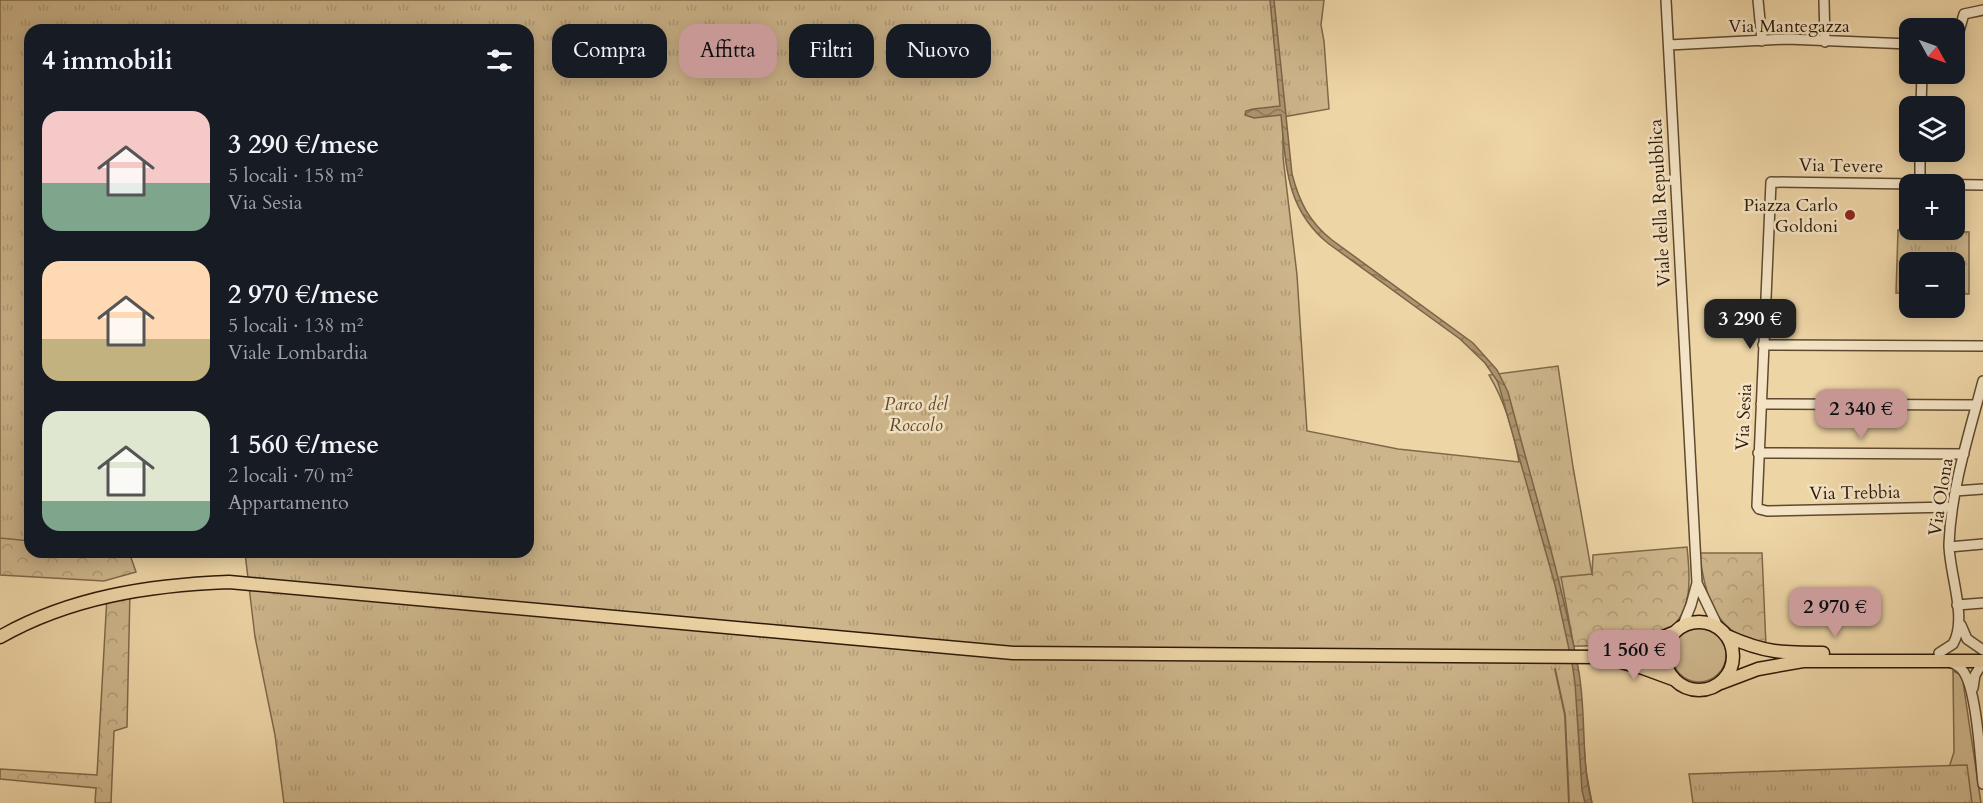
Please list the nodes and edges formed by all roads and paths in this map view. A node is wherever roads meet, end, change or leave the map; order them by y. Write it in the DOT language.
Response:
graph roads {
  1 [pos="1666,0"];
  2 [pos="1758,0"];
  3 [pos="1824,0"];
  4 [pos="1983,10"];
  5 [pos="1963,18"];
  6 [pos="1762,41"];
  7 [pos="1825,42"];
  8 [pos="1899,44"];
  9 [pos="1669,45"];
  10 [pos="1771,182"];
  11 [pos="1899,184"];
  12 [pos="1965,184"];
  13 [pos="1983,184"];
  14 [pos="1763,345"];
  15 [pos="1983,346"];
  16 [pos="1983,381"];
  17 [pos="1761,404"];
  18 [pos="1976,405"];
  19 [pos="1983,422"];
  20 [pos="1972,423"];
  21 [pos="1758,453"];
  22 [pos="1964,454"];
  23 [pos="1983,489"];
  24 [pos="1954,491"];
  25 [pos="1952,507"];
  26 [pos="1760,509"];
  27 [pos="1983,544"];
  28 [pos="1949,547"];
  29 [pos="1696,584"];
  30 [pos="1983,603"];
  31 [pos="1957,605"];
  32 [pos="1959,620"];
  33 [pos="1718,627"];
  34 [pos="1678,629"];
  35 [pos="1727,636"];
  36 [pos="0,637"];
  37 [pos="1983,652"];
  38 [pos="1603,657"];
  39 [pos="1942,657"];
  40 [pos="1983,662"];
  41 [pos="1673,679"];
  42 [pos="1721,682"];
  43 [pos="1972,696"];
  44 [pos="1983,784"];
  1 -- 9 [label="street, Viale della Repubblica"];
  2 -- 6 [label="street"];
  3 -- 7 [label="street"];
  4 -- 5 [label="street"];
  6 -- 7 [label="street, Via Mantegazza"];
  6 -- 9 [label="street, Via Mantegazza"];
  7 -- 8 [label="street, Via Mantegazza"];
  9 -- 29 [label="street, Viale della Repubblica"];
  10 -- 11 [label="street, Via Tevere"];
  10 -- 14 [label="street, Via Sesia"];
  12 -- 13 [label="street, Via Tevere"];
  14 -- 15 [label="street"];
  14 -- 17 [label="street, Via Sesia"];
  16 -- 18 [label="street, Via Olona"];
  17 -- 18 [label="street"];
  17 -- 21 [label="street, Via Sesia"];
  18 -- 20 [label="street, Via Olona"];
  19 -- 20 [label="street"];
  20 -- 22 [label="street, Via Olona"];
  21 -- 22 [label="street"];
  21 -- 26 [label="street, Via Sesia"];
  22 -- 24 [label="street, Via Olona"];
  23 -- 24 [label="street"];
  24 -- 25 [label="street, Via Olona"];
  25 -- 26 [label="street, Via Trebbia"];
  25 -- 28 [label="street, Via Olona"];
  27 -- 28 [label="street"];
  28 -- 31 [label="street, Via Olona"];
  29 -- 33 [label="street"];
  29 -- 34 [label="street"];
  30 -- 31 [label="street"];
  31 -- 32 [label="street, Via Olona"];
  32 -- 37 [label="street, Via Olona"];
  32 -- 39 [label="street, Via Olona"];
  33 -- 34 [label="main road"];
  33 -- 35 [label="main road"];
  34 -- 38 [label="main road"];
  34 -- 41 [label="main road"];
  35 -- 39 [label="main road"];
  35 -- 42 [label="main road"];
  36 -- 38 [label="main road"];
  37 -- 39 [label="main road"];
  38 -- 41 [label="main road"];
  39 -- 40 [label="main road"];
  39 -- 42 [label="main road"];
  39 -- 43 [label="street"];
  40 -- 43 [label="street"];
  41 -- 42 [label="main road"];
  43 -- 44 [label="street"];
}
